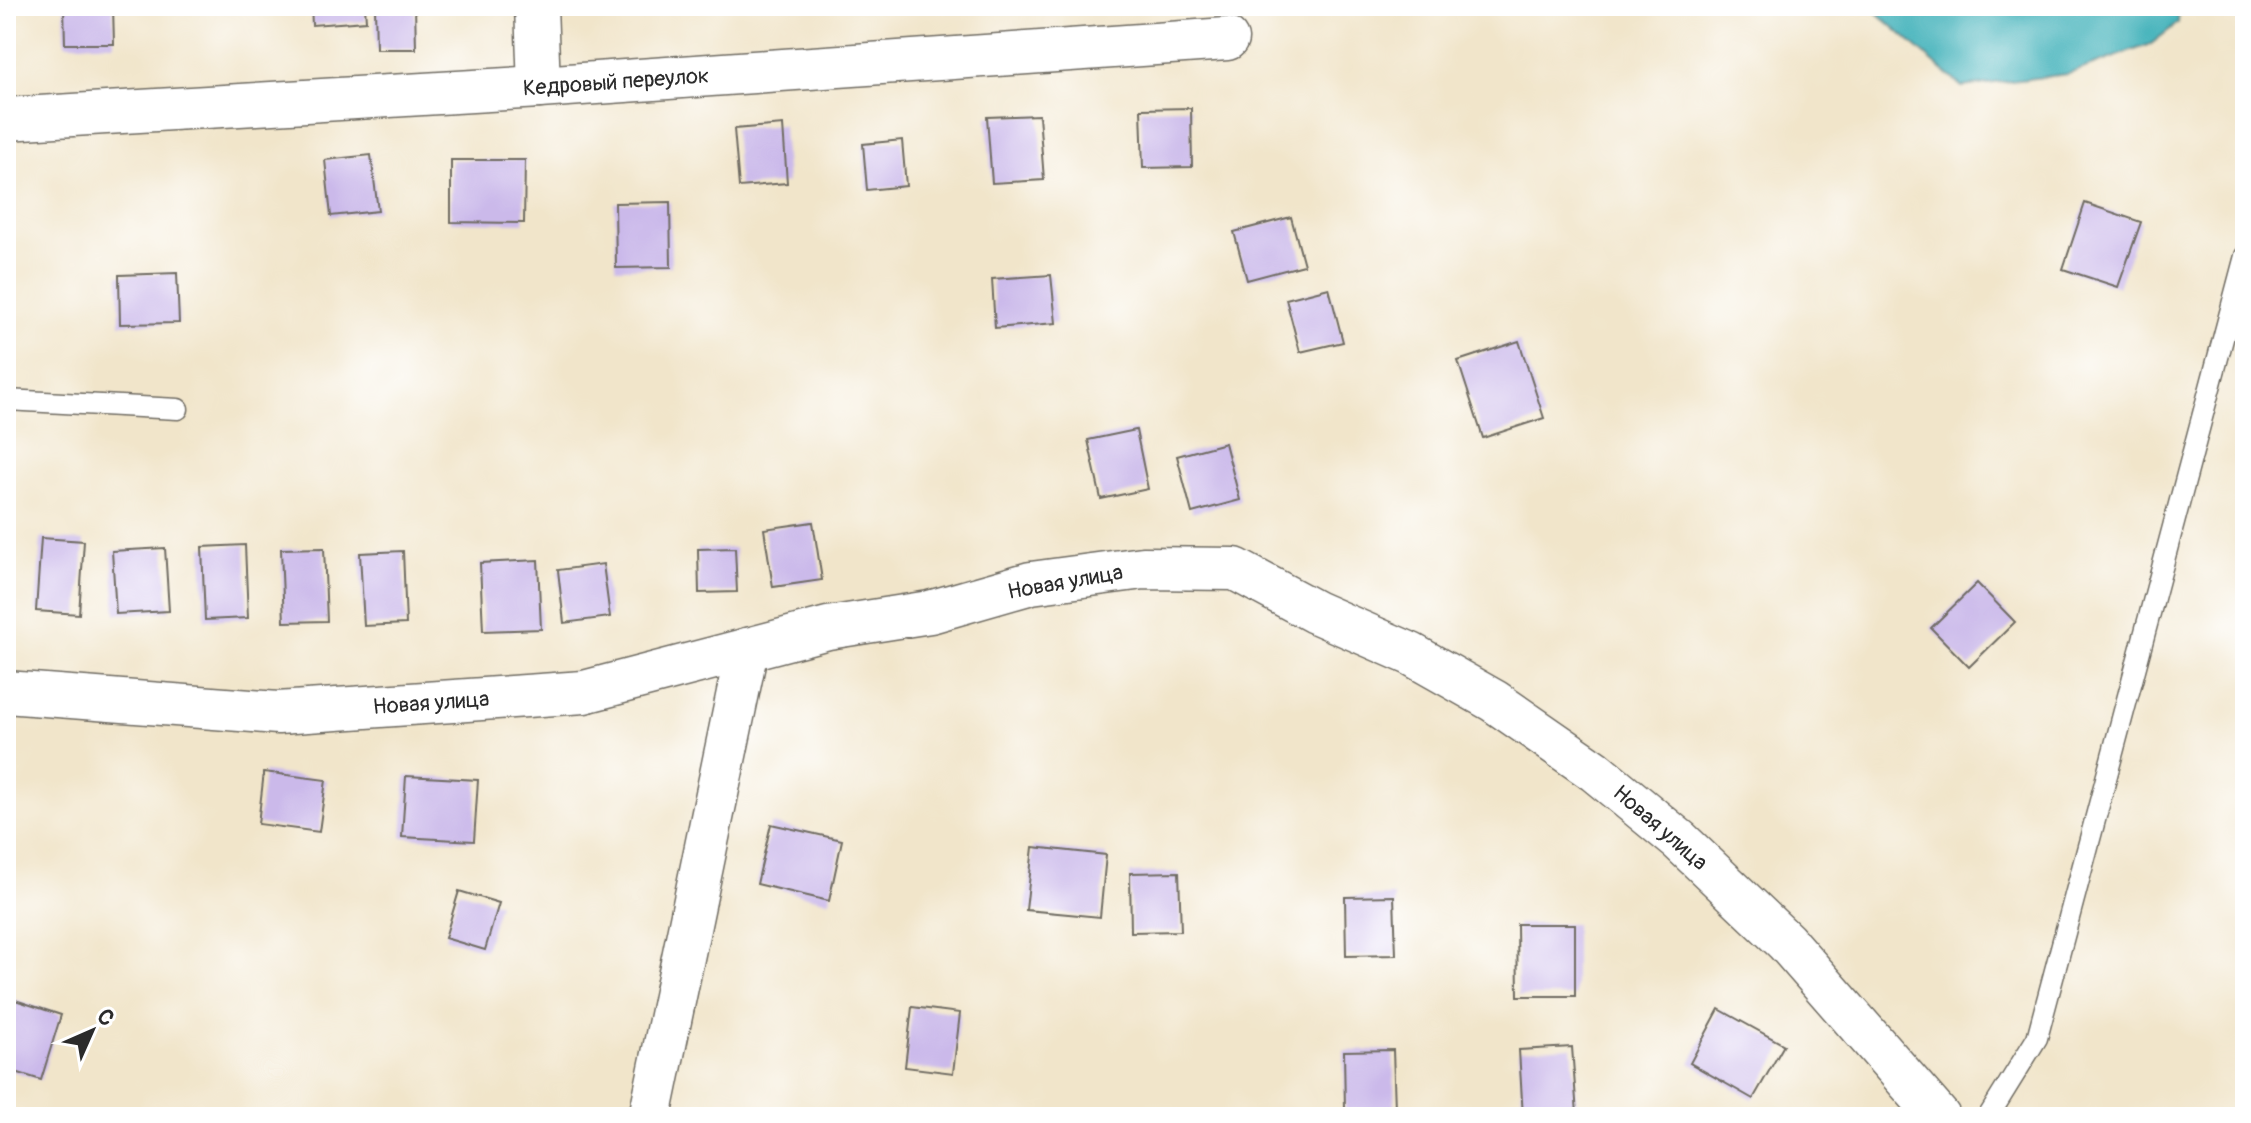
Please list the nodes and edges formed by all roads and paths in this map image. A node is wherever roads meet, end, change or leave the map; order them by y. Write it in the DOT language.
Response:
graph roads {
  1 [pos="536,6"];
  2 [pos="1227,39"];
  3 [pos="539,87"];
  4 [pos="6,119"];
  5 [pos="2245,256"];
  6 [pos="6,400"];
  7 [pos="178,409"];
  8 [pos="747,649"];
  9 [pos="6,692"];
  10 [pos="650,1117"];
  11 [pos="1939,1117"];
  12 [pos="1988,1117"];
  1 -- 3 [label="street"];
  2 -- 3 [label="street, Кедровый переулок"];
  3 -- 4 [label="street, Кедровый переулок"];
  5 -- 12 [label="lane"];
  6 -- 7 [label="lane"];
  8 -- 9 [label="street, Новая улица"];
  8 -- 10 [label="street"];
  8 -- 11 [label="street, Новая улица"];
}
